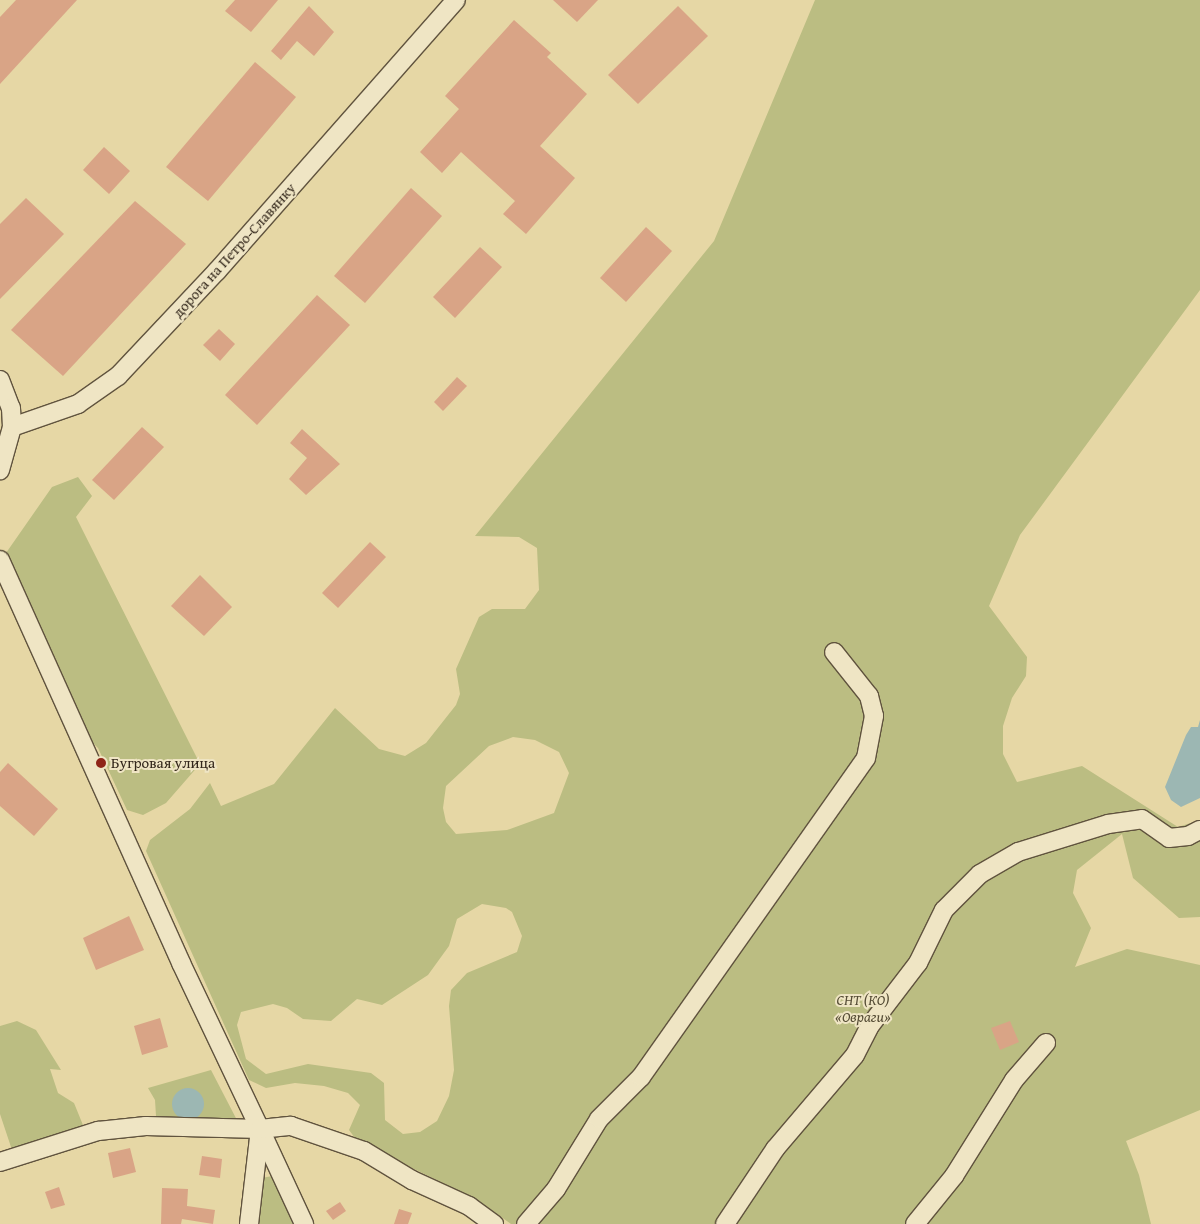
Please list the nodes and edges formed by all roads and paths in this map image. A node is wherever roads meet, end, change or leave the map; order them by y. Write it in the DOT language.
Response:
graph roads {
  1 [pos="456,0"];
  2 [pos="0,380"];
  3 [pos="12,427"];
  4 [pos="0,470"];
  5 [pos="0,560"];
  6 [pos="834,652"];
  7 [pos="1200,830"];
  8 [pos="1046,1043"];
  9 [pos="260,1129"];
  10 [pos="0,1162"];
  11 [pos="249,1224"];
  12 [pos="304,1224"];
  13 [pos="494,1224"];
  14 [pos="526,1224"];
  15 [pos="724,1224"];
  16 [pos="915,1224"];
  1 -- 3 [label="street, дорога на Петро-Славянку"];
  2 -- 3 [label="street"];
  3 -- 4 [label="street"];
  5 -- 9 [label="street"];
  6 -- 14 [label="street"];
  7 -- 15 [label="street"];
  8 -- 16 [label="street"];
  9 -- 10 [label="street"];
  9 -- 11 [label="street"];
  9 -- 12 [label="street"];
  9 -- 13 [label="street"];
}
